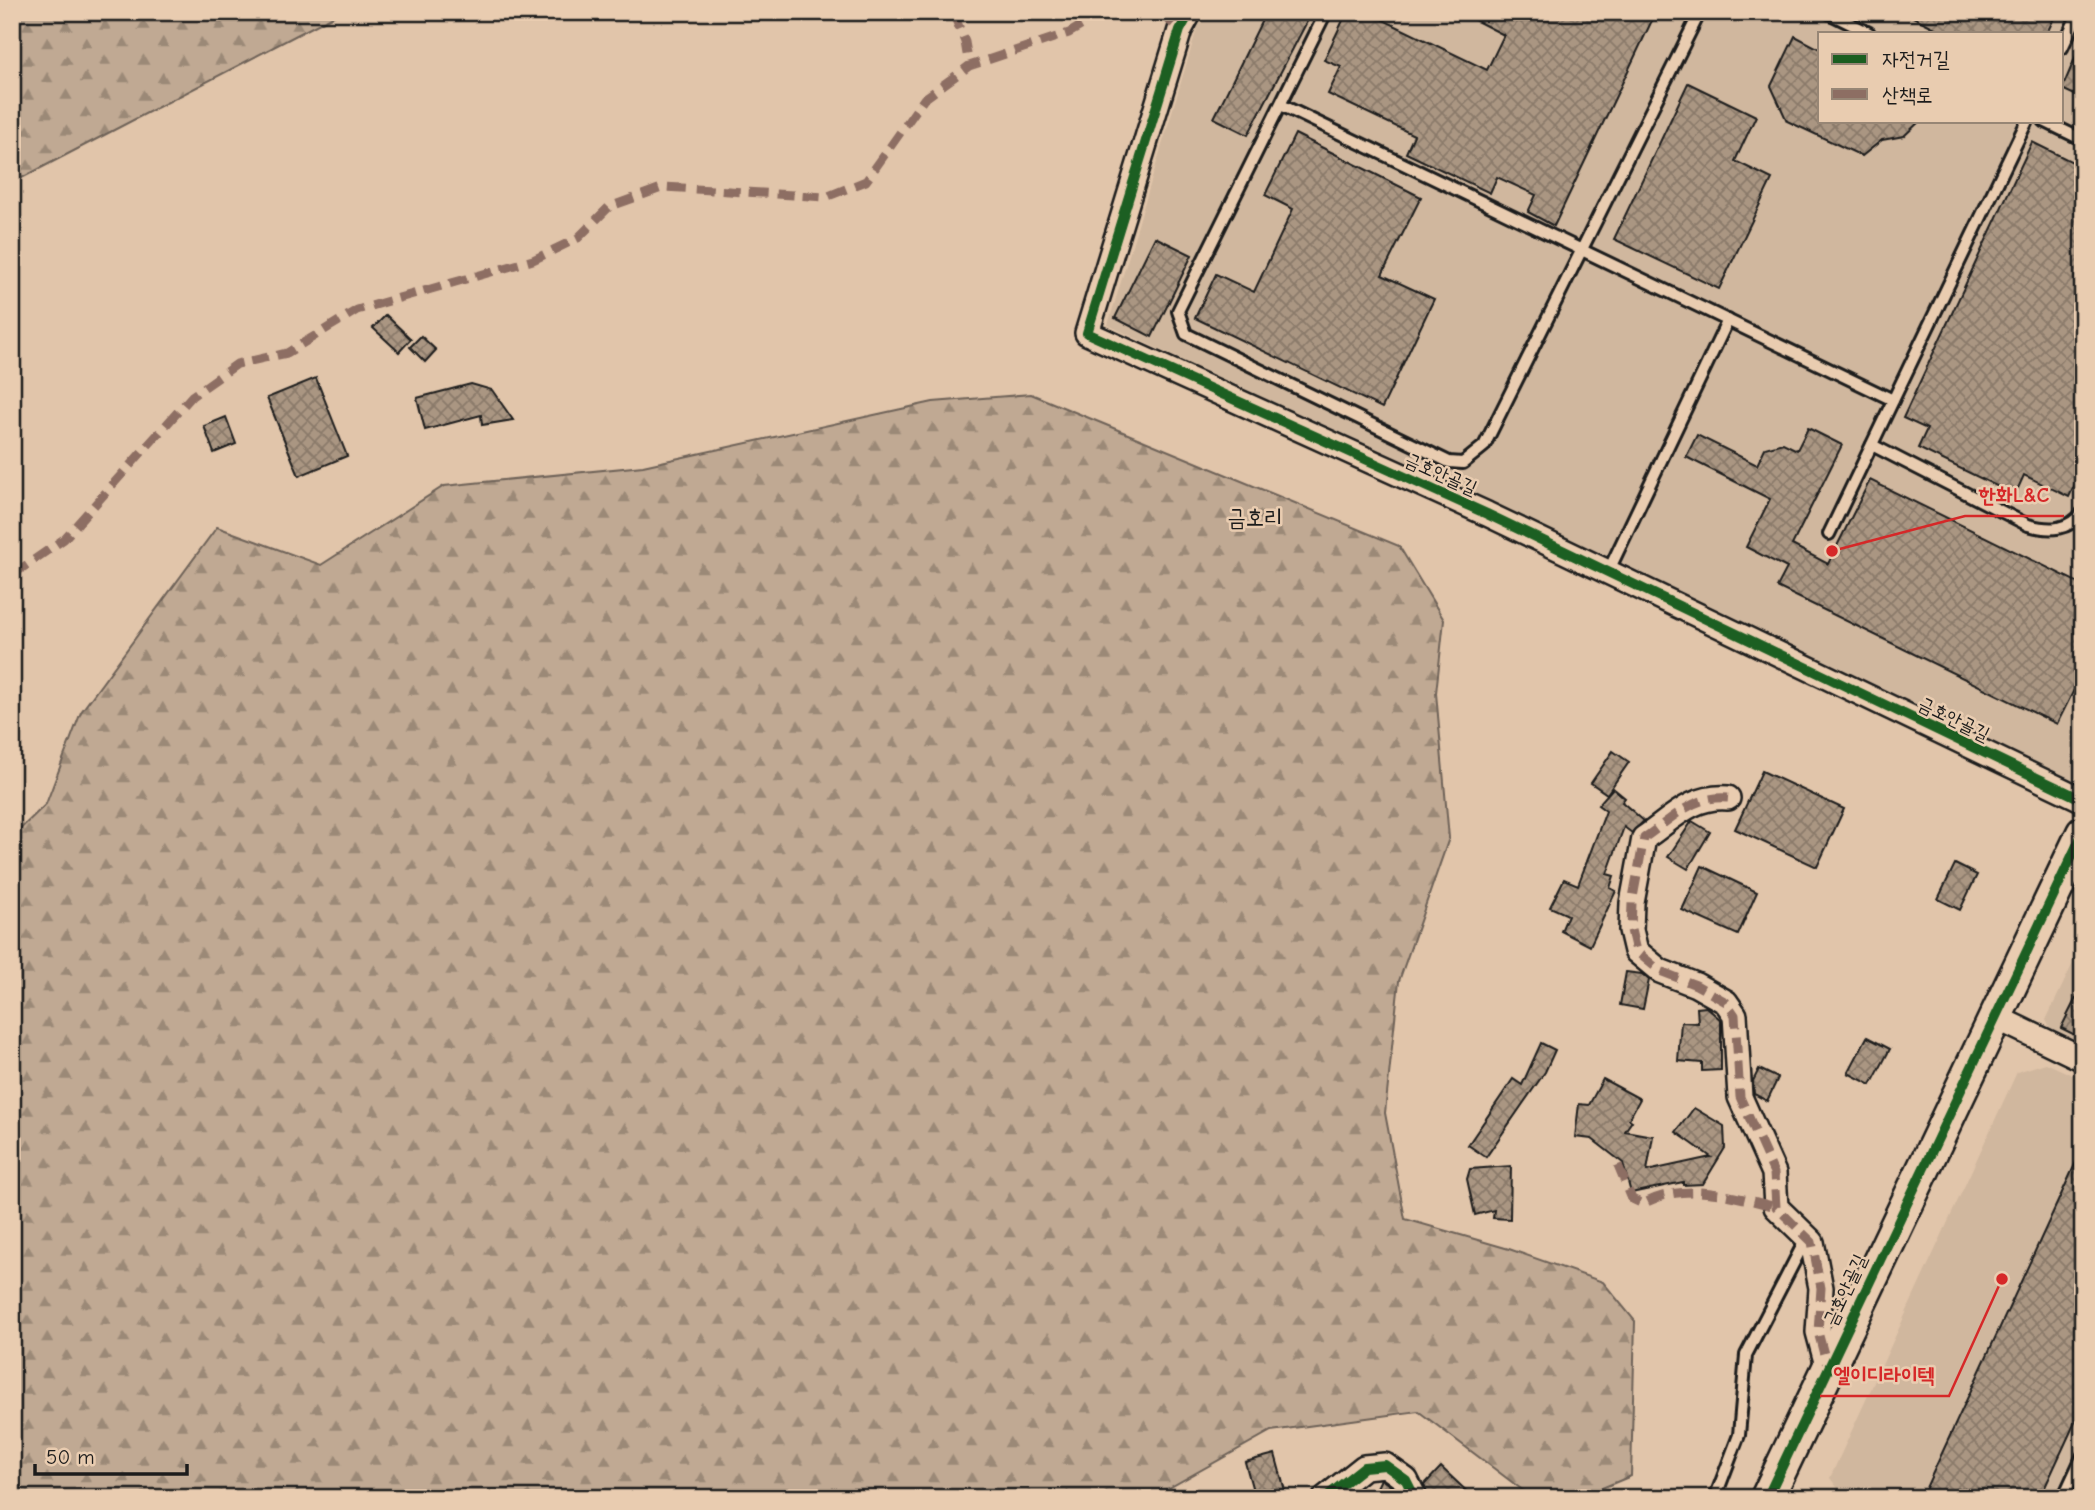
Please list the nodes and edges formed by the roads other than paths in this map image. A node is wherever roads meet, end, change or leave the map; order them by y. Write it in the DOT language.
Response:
graph roads {
  1 [pos="1190,12"];
  2 [pos="1326,12"];
  3 [pos="1700,12"];
  4 [pos="1827,12"];
  5 [pos="2079,12"];
  6 [pos="1867,32"];
  7 [pos="2064,44"];
  8 [pos="1281,104"];
  9 [pos="2027,122"];
  10 [pos="2046,122"];
  11 [pos="2083,140"];
  12 [pos="1581,250"];
  13 [pos="1728,320"];
  14 [pos="1893,400"];
  15 [pos="1872,445"];
  16 [pos="2083,512"];
  17 [pos="1829,534"];
  18 [pos="1608,572"];
  19 [pos="1728,798"];
  20 [pos="2083,800"];
  21 [pos="2083,833"];
  22 [pos="1993,1016"];
  23 [pos="2083,1059"];
  24 [pos="1807,1237"];
  25 [pos="1828,1369"];
  26 [pos="2083,1455"];
  27 [pos="1325,1498"];
  28 [pos="1415,1498"];
  29 [pos="1715,1498"];
  30 [pos="1767,1498"];
  31 [pos="2063,1498"];
  1 -- 18 [label="street, 금호안골길"];
  2 -- 8 [label="lane"];
  3 -- 12 [label="lane"];
  4 -- 6 [label="lane"];
  5 -- 7 [label="lane"];
  8 -- 12 [label="lane"];
  8 -- 12 [label="lane"];
  9 -- 14 [label="lane"];
  10 -- 11 [label="lane"];
  12 -- 13 [label="lane"];
  13 -- 14 [label="lane"];
  13 -- 18 [label="lane"];
  14 -- 15 [label="lane"];
  15 -- 16 [label="lane"];
  15 -- 17 [label="lane"];
  18 -- 20 [label="street, 금호안골길"];
  19 -- 24 [label="street, 금호안골길"];
  21 -- 22 [label="street, 금호안골길"];
  22 -- 23 [label="street"];
  22 -- 25 [label="street, 금호안골길"];
  24 -- 25 [label="street, 금호안골길"];
  24 -- 29 [label="lane"];
  25 -- 30 [label="street, 금호안골길"];
  26 -- 31 [label="lane"];
  27 -- 28 [label="street"];
}
